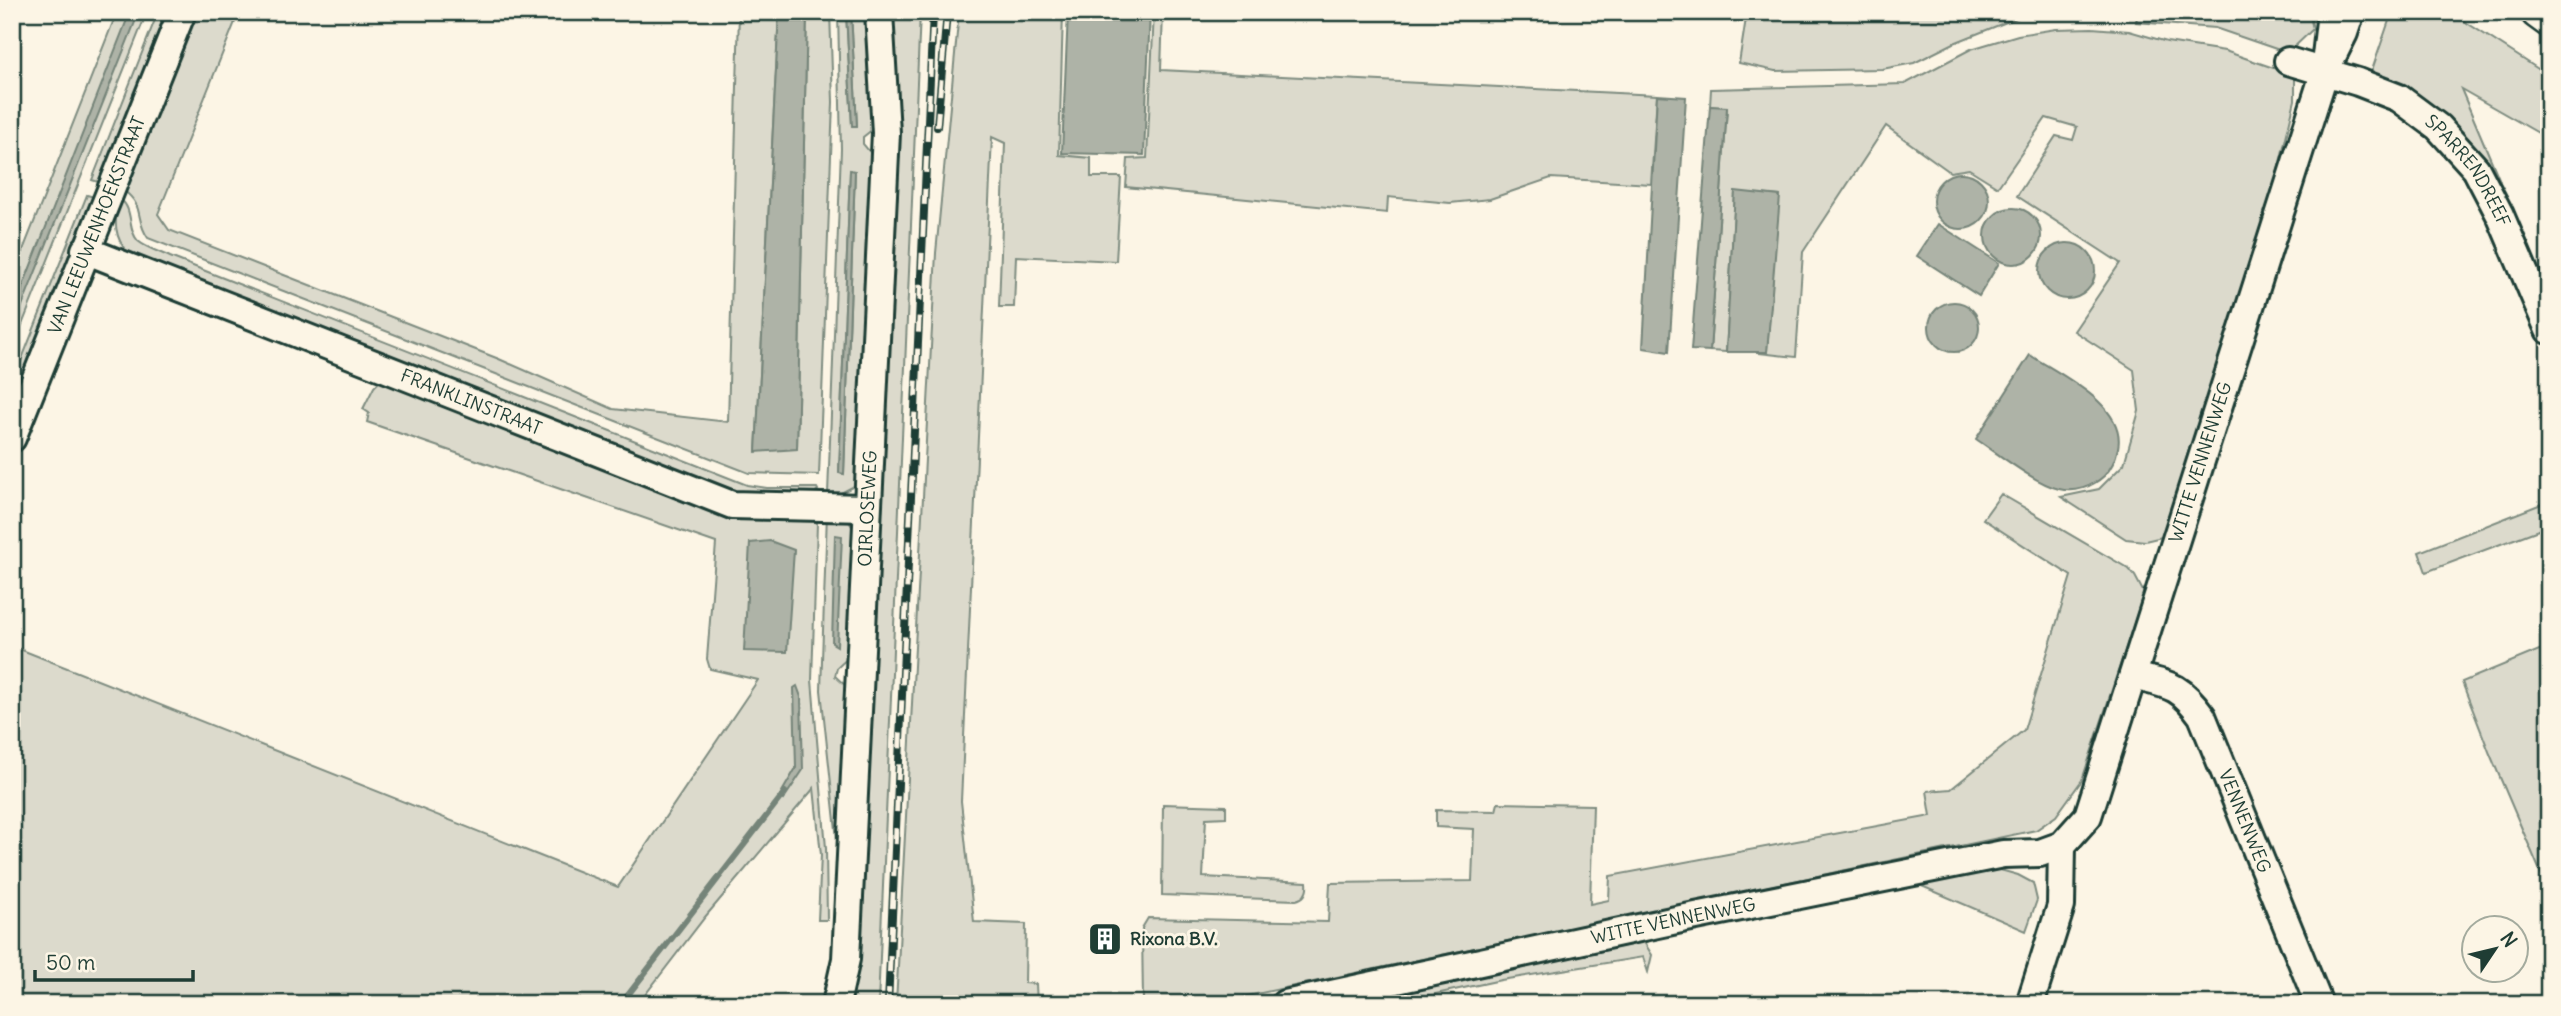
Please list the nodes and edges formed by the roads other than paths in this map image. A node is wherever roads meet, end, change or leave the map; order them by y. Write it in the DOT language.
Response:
graph roads {
  1 [pos="182,12"];
  2 [pos="878,12"];
  3 [pos="2331,12"];
  4 [pos="2351,12"];
  5 [pos="2288,61"];
  6 [pos="2325,71"];
  7 [pos="85,250"];
  8 [pos="2549,330"];
  9 [pos="12,438"];
  10 [pos="867,508"];
  11 [pos="2133,676"];
  12 [pos="2062,845"];
  13 [pos="836,1004"];
  14 [pos="1285,1004"];
  15 [pos="2030,1004"];
  16 [pos="2319,1004"];
  1 -- 7 [label="street, VAN LEEUWENHOEKSTRAAT"];
  2 -- 10 [label="street, OIRLOSEWEG"];
  3 -- 6 [label="street, WITTE VENNENWEG"];
  4 -- 6 [label="street, WITTE VENNENWEG"];
  5 -- 6 [label="street"];
  6 -- 8 [label="street, SPARRENDREEF"];
  6 -- 11 [label="street, WITTE VENNENWEG"];
  7 -- 9 [label="street, VAN LEEUWENHOEKSTRAAT"];
  7 -- 10 [label="street, FRANKLINSTRAAT"];
  10 -- 13 [label="street, OIRLOSEWEG"];
  11 -- 12 [label="street, WITTE VENNENWEG"];
  11 -- 16 [label="street, VENNENWEG"];
  12 -- 14 [label="street, WITTE VENNENWEG"];
  12 -- 15 [label="street"];
}
